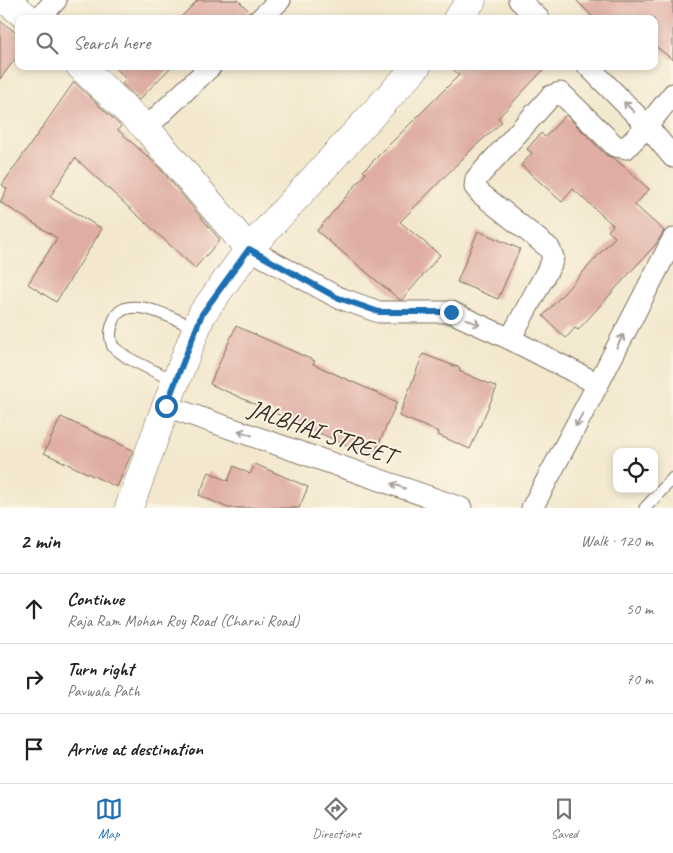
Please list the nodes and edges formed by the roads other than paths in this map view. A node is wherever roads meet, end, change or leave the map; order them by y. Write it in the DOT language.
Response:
graph roads {
  1 [pos="6,0"];
  2 [pos="56,0"];
  3 [pos="280,0"];
  4 [pos="472,0"];
  5 [pos="519,0"];
  6 [pos="24,15"];
  7 [pos="42,15"];
  8 [pos="264,15"];
  9 [pos="460,15"];
  10 [pos="535,15"];
  11 [pos="84,70"];
  12 [pos="207,70"];
  13 [pos="413,70"];
  14 [pos="592,70"];
  15 [pos="673,94"];
  16 [pos="647,126"];
  17 [pos="146,128"];
  18 [pos="673,157"];
  19 [pos="673,239"];
  20 [pos="249,249"];
  21 [pos="197,329"];
  22 [pos="510,339"];
  23 [pos="598,384"];
  24 [pos="171,394"];
  25 [pos="673,478"];
  26 [pos="129,508"];
  27 [pos="461,508"];
  28 [pos="532,508"];
  29 [pos="645,508"];
  1 -- 6 [label="main road"];
  2 -- 7 [label="street"];
  3 -- 8 [label="street"];
  4 -- 9 [label="main road"];
  5 -- 10 [label="street"];
  11 -- 17 [label="main road"];
  12 -- 17 [label="street"];
  13 -- 20 [label="main road"];
  16 -- 14 [label="street, one-way"];
  15 -- 16 [label="street"];
  16 -- 18 [label="street"];
  16 -- 22 [label="street"];
  17 -- 20 [label="main road"];
  23 -- 19 [label="street, one-way"];
  20 -- 21 [label="main road"];
  20 -- 22 [label="street, one-way"];
  21 -- 24 [label="main road"];
  21 -- 24 [label="lane"];
  22 -- 23 [label="street"];
  23 -- 28 [label="street, one-way"];
  24 -- 26 [label="main road"];
  27 -- 24 [label="street, JALBHAI STREET, one-way"];
  25 -- 29 [label="lane"];
}
